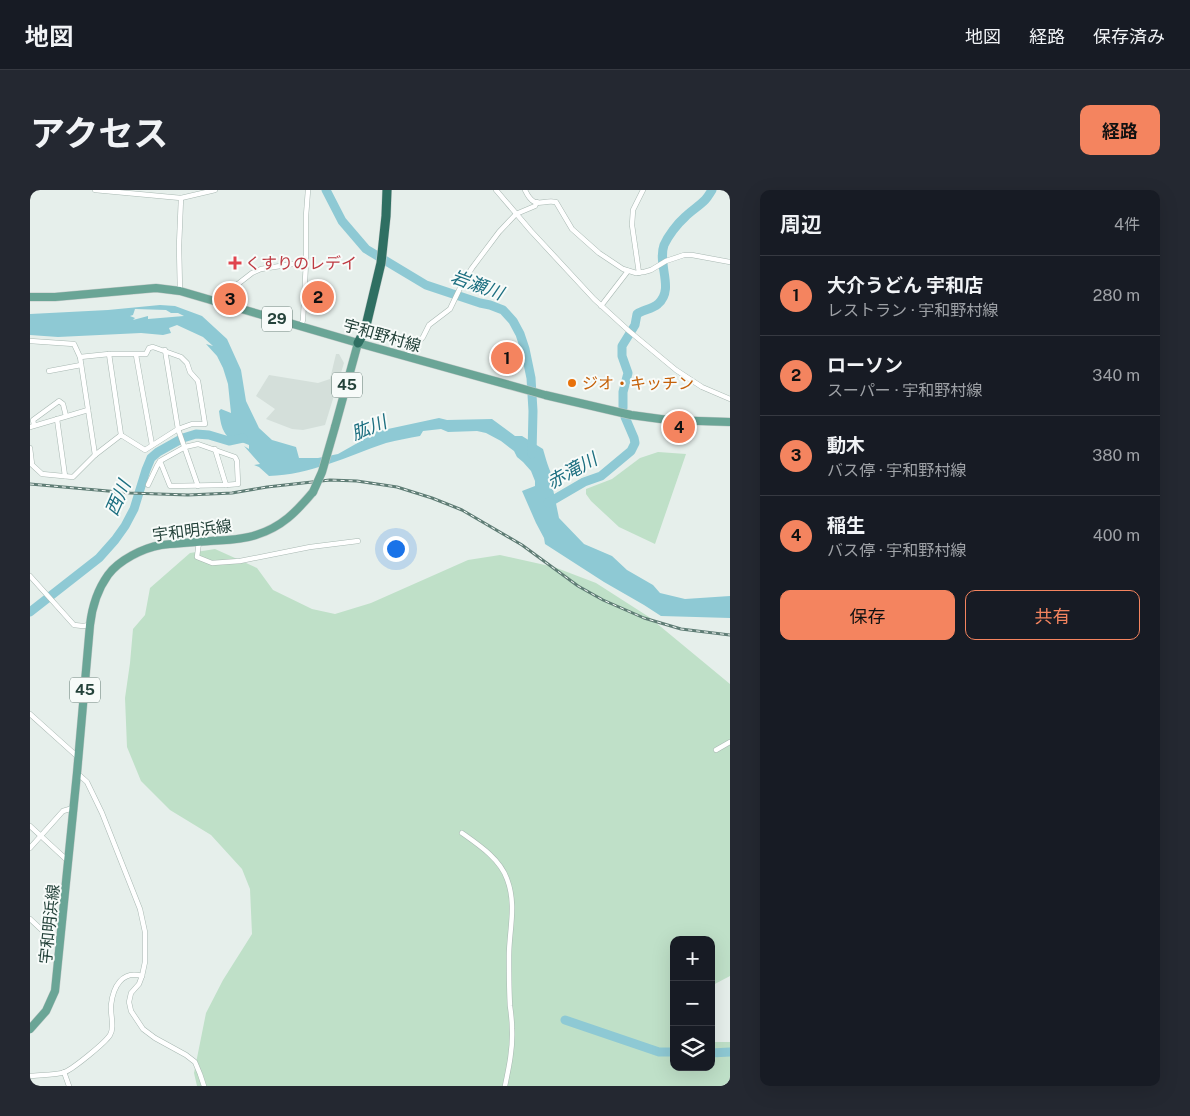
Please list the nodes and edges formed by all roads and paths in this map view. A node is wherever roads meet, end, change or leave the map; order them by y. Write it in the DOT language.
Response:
graph roads {
  1 [pos="95,190"];
  2 [pos="215,190"];
  3 [pos="308,190"];
  4 [pos="382,190"];
  5 [pos="387,190"];
  6 [pos="496,190"];
  7 [pos="526,190"];
  8 [pos="643,190"];
  9 [pos="181,198"];
  10 [pos="538,202"];
  11 [pos="516,214"];
  12 [pos="384,224"];
  13 [pos="306,262"];
  14 [pos="730,262"];
  15 [pos="628,271"];
  16 [pos="639,273"];
  17 [pos="180,290"];
  18 [pos="30,297"];
  19 [pos="224,303"];
  20 [pos="601,306"];
  21 [pos="301,326"];
  22 [pos="30,341"];
  23 [pos="358,343"];
  24 [pos="165,350"];
  25 [pos="109,354"];
  26 [pos="136,354"];
  27 [pos="407,356"];
  28 [pos="80,357"];
  29 [pos="81,365"];
  30 [pos="48,371"];
  31 [pos="730,399"];
  32 [pos="88,410"];
  33 [pos="66,416"];
  34 [pos="57,419"];
  35 [pos="730,422"];
  36 [pos="32,426"];
  37 [pos="178,428"];
  38 [pos="121,435"];
  39 [pos="152,445"];
  40 [pos="184,445"];
  41 [pos="30,448"];
  42 [pos="215,449"];
  43 [pos="95,455"];
  44 [pos="160,461"];
  45 [pos="31,464"];
  46 [pos="65,476"];
  47 [pos="148,485"];
  48 [pos="226,485"];
  49 [pos="198,486"];
  50 [pos="358,541"];
  51 [pos="199,542"];
  52 [pos="30,576"];
  53 [pos="90,624"];
  54 [pos="30,714"];
  55 [pos="730,742"];
  56 [pos="716,750"];
  57 [pos="78,758"];
  58 [pos="77,773"];
  59 [pos="73,808"];
  60 [pos="30,826"];
  61 [pos="462,833"];
  62 [pos="42,837"];
  63 [pos="30,848"];
  64 [pos="69,862"];
  65 [pos="30,919"];
  66 [pos="60,947"];
  67 [pos="142,976"];
  68 [pos="30,1029"];
  69 [pos="64,1072"];
  70 [pos="30,1076"];
  71 [pos="69,1086"];
  72 [pos="204,1086"];
  73 [pos="505,1086"];
  1 -- 9 [label="street"];
  2 -- 9 [label="street"];
  3 -- 13 [label="street"];
  4 -- 12 [label="highway"];
  5 -- 12 [label="highway"];
  6 -- 11 [label="street"];
  7 -- 10 [label="street"];
  8 -- 16 [label="street"];
  9 -- 17 [label="street"];
  10 -- 11 [label="street"];
  10 -- 15 [label="street"];
  11 -- 20 [label="street"];
  11 -- 27 [label="street"];
  12 -- 23 [label="highway"];
  13 -- 19 [label="street"];
  13 -- 21 [label="street"];
  14 -- 16 [label="street"];
  15 -- 16 [label="street"];
  15 -- 20 [label="street"];
  17 -- 18 [label="main road, 宇和野村線 / 29"];
  17 -- 19 [label="main road, 宇和野村線 / 29"];
  19 -- 21 [label="main road, 宇和野村線 / 29"];
  20 -- 31 [label="street"];
  21 -- 23 [label="main road, 宇和野村線 / 29"];
  22 -- 28 [label="street"];
  23 -- 27 [label="main road, 宇和野村線 / 29"];
  23 -- 51 [label="main road, 宇和明浜線 / 45, bridge"];
  24 -- 26 [label="street"];
  24 -- 37 [label="street"];
  24 -- 37 [label="street"];
  25 -- 26 [label="street"];
  25 -- 28 [label="street"];
  25 -- 38 [label="street"];
  26 -- 39 [label="street"];
  27 -- 35 [label="main road, 宇和野村線 / 29"];
  28 -- 29 [label="street"];
  29 -- 30 [label="street"];
  29 -- 32 [label="street"];
  32 -- 33 [label="street"];
  32 -- 43 [label="street"];
  33 -- 34 [label="street"];
  33 -- 36 [label="street"];
  34 -- 36 [label="street"];
  34 -- 46 [label="street"];
  37 -- 39 [label="street"];
  37 -- 40 [label="street"];
  38 -- 39 [label="street"];
  38 -- 43 [label="street"];
  40 -- 42 [label="street"];
  40 -- 44 [label="street"];
  40 -- 49 [label="street"];
  41 -- 45 [label="street"];
  42 -- 48 [label="street"];
  42 -- 48 [label="street"];
  43 -- 46 [label="street"];
  44 -- 47 [label="street"];
  44 -- 49 [label="street"];
  45 -- 46 [label="street"];
  48 -- 49 [label="street"];
  50 -- 51 [label="street"];
  51 -- 53 [label="main road, 宇和明浜線 / 45"];
  52 -- 53 [label="street"];
  53 -- 57 [label="main road, 宇和明浜線 / 45"];
  54 -- 57 [label="street"];
  55 -- 56 [label="street"];
  57 -- 58 [label="main road, 宇和明浜線 / 45"];
  58 -- 59 [label="main road, 宇和明浜線 / 45"];
  58 -- 67 [label="street"];
  59 -- 62 [label="street"];
  59 -- 64 [label="main road, 宇和明浜線 / 45"];
  60 -- 62 [label="street"];
  61 -- 73 [label="street"];
  62 -- 63 [label="street"];
  62 -- 64 [label="street"];
  64 -- 66 [label="main road, 宇和明浜線 / 45"];
  65 -- 66 [label="street"];
  66 -- 68 [label="main road, 宇和明浜線 / 45"];
  67 -- 69 [label="street"];
  67 -- 72 [label="street"];
  69 -- 70 [label="street"];
  69 -- 71 [label="street"];
}
